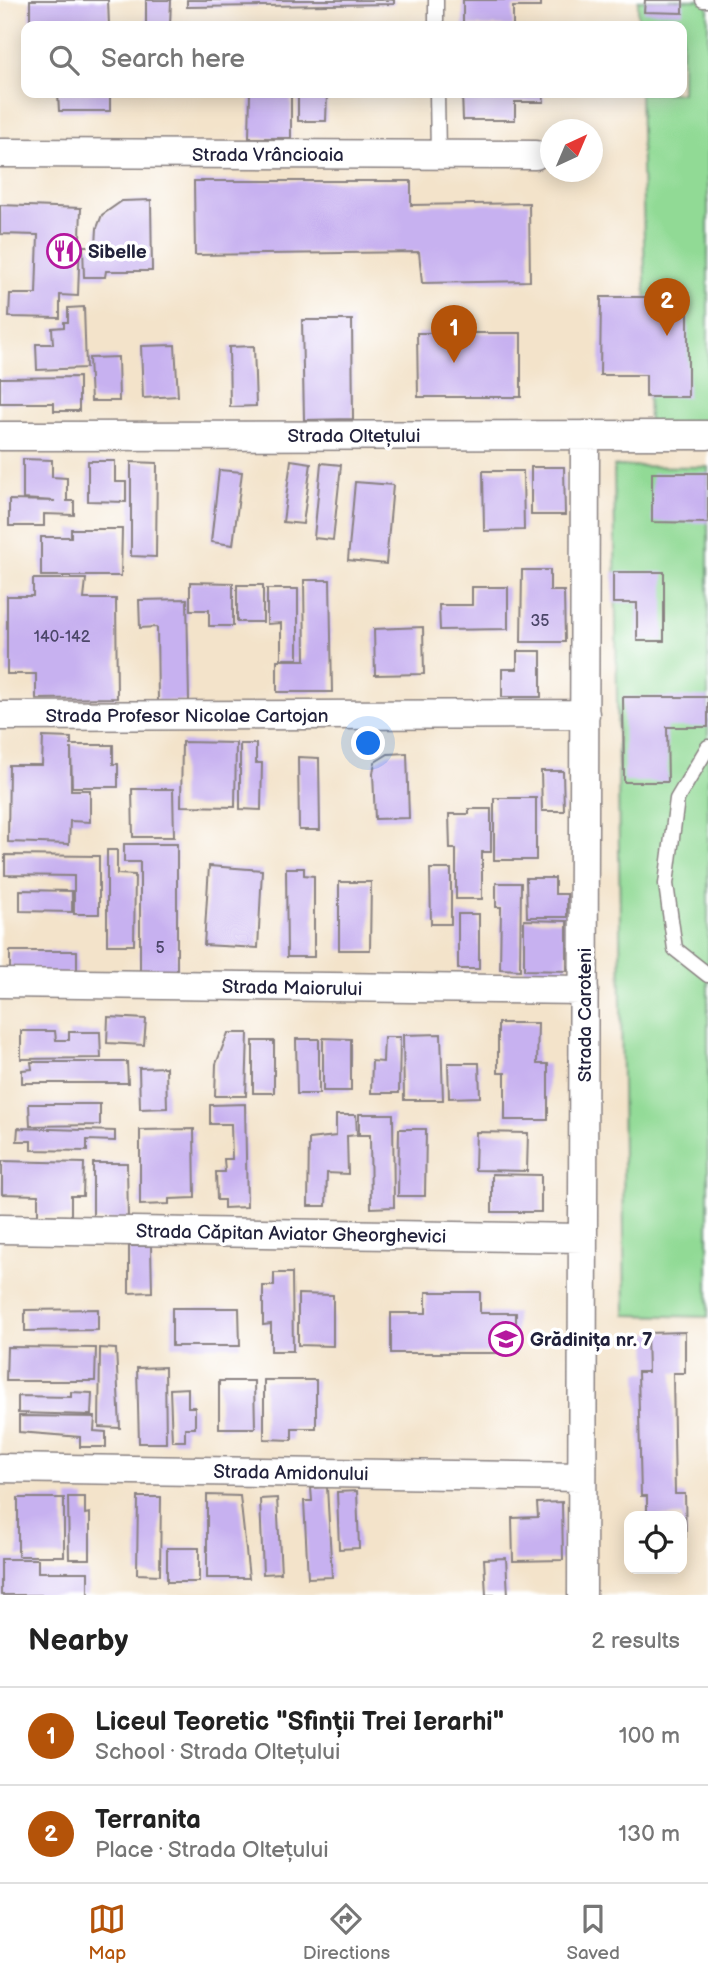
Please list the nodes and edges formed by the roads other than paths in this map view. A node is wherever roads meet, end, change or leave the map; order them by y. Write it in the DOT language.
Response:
graph roads {
  1 [pos="436,0"];
  2 [pos="703,0"];
  3 [pos="708,0"];
  4 [pos="436,21"];
  5 [pos="437,98"];
  6 [pos="0,153"];
  7 [pos="438,155"];
  8 [pos="535,155"];
  9 [pos="585,435"];
  10 [pos="708,435"];
  11 [pos="0,436"];
  12 [pos="585,713"];
  13 [pos="0,716"];
  14 [pos="708,747"];
  15 [pos="708,975"];
  16 [pos="0,983"];
  17 [pos="584,990"];
  18 [pos="0,1229"];
  19 [pos="583,1238"];
  20 [pos="0,1468"];
  21 [pos="582,1477"];
  22 [pos="582,1595"];
  1 -- 4 [label="lane"];
  2 -- 3 [label="lane"];
  5 -- 7 [label="lane"];
  6 -- 7 [label="street, Strada Vrâncioaia"];
  7 -- 8 [label="street, Strada Vrâncioaia"];
  9 -- 10 [label="street, Strada Oltețului"];
  9 -- 11 [label="street, Strada Oltețului"];
  9 -- 12 [label="street, Strada Caroteni"];
  12 -- 13 [label="street, Strada Profesor Nicolae Cartojan"];
  12 -- 17 [label="street, Strada Caroteni"];
  14 -- 15 [label="lane"];
  16 -- 17 [label="street, Strada Maiorului"];
  17 -- 19 [label="street, Strada Caroteni"];
  18 -- 19 [label="street, Strada Căpitan Aviator Gheorghevici"];
  19 -- 21 [label="street, Strada Caroteni"];
  20 -- 21 [label="street, Strada Amidonului"];
  21 -- 22 [label="street, Strada Caroteni"];
}
